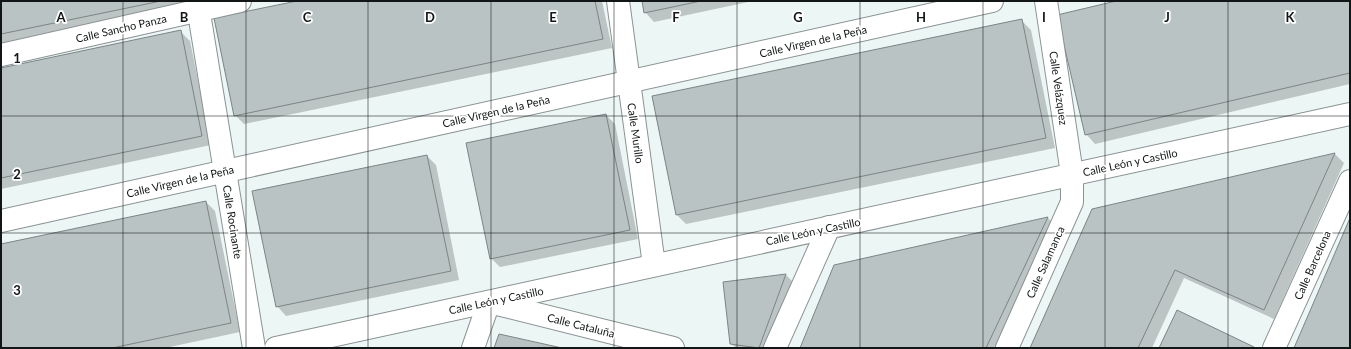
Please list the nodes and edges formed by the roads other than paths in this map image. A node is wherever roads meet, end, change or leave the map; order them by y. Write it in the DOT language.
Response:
graph roads {
  1 [pos="240,1"];
  2 [pos="618,1"];
  3 [pos="992,1"];
  4 [pos="1046,1"];
  5 [pos="198,6"];
  6 [pos="1,55"];
  7 [pos="629,82"];
  8 [pos="1350,114"];
  9 [pos="225,171"];
  10 [pos="1072,174"];
  11 [pos="1350,181"];
  12 [pos="1,221"];
  13 [pos="829,227"];
  14 [pos="654,265"];
  15 [pos="489,302"];
  16 [pos="254,348"];
  17 [pos="276,348"];
  18 [pos="473,348"];
  19 [pos="673,348"];
  20 [pos="775,348"];
  21 [pos="1007,348"];
  22 [pos="1274,348"];
  1 -- 5 [label="street, Calle Sancho Panza"];
  2 -- 7 [label="street, Calle Murillo"];
  3 -- 7 [label="street, Calle Virgen de la Peña"];
  4 -- 10 [label="street, Calle Velázquez"];
  5 -- 6 [label="street, Calle Sancho Panza"];
  5 -- 9 [label="street, Calle Rocinante"];
  7 -- 9 [label="street, Calle Virgen de la Peña"];
  7 -- 14 [label="street, Calle Murillo"];
  8 -- 10 [label="street, Calle León y Castillo"];
  9 -- 12 [label="street, Calle Virgen de la Peña"];
  9 -- 16 [label="street, Calle Rocinante"];
  10 -- 13 [label="street, Calle León y Castillo"];
  10 -- 21 [label="street, Calle Salamanca"];
  11 -- 22 [label="street, Calle Barcelona"];
  13 -- 14 [label="street, Calle León y Castillo"];
  13 -- 20 [label="street"];
  14 -- 15 [label="street, Calle León y Castillo"];
  15 -- 17 [label="street, Calle León y Castillo"];
  15 -- 18 [label="street"];
  15 -- 19 [label="street, Calle Cataluña"];
}
